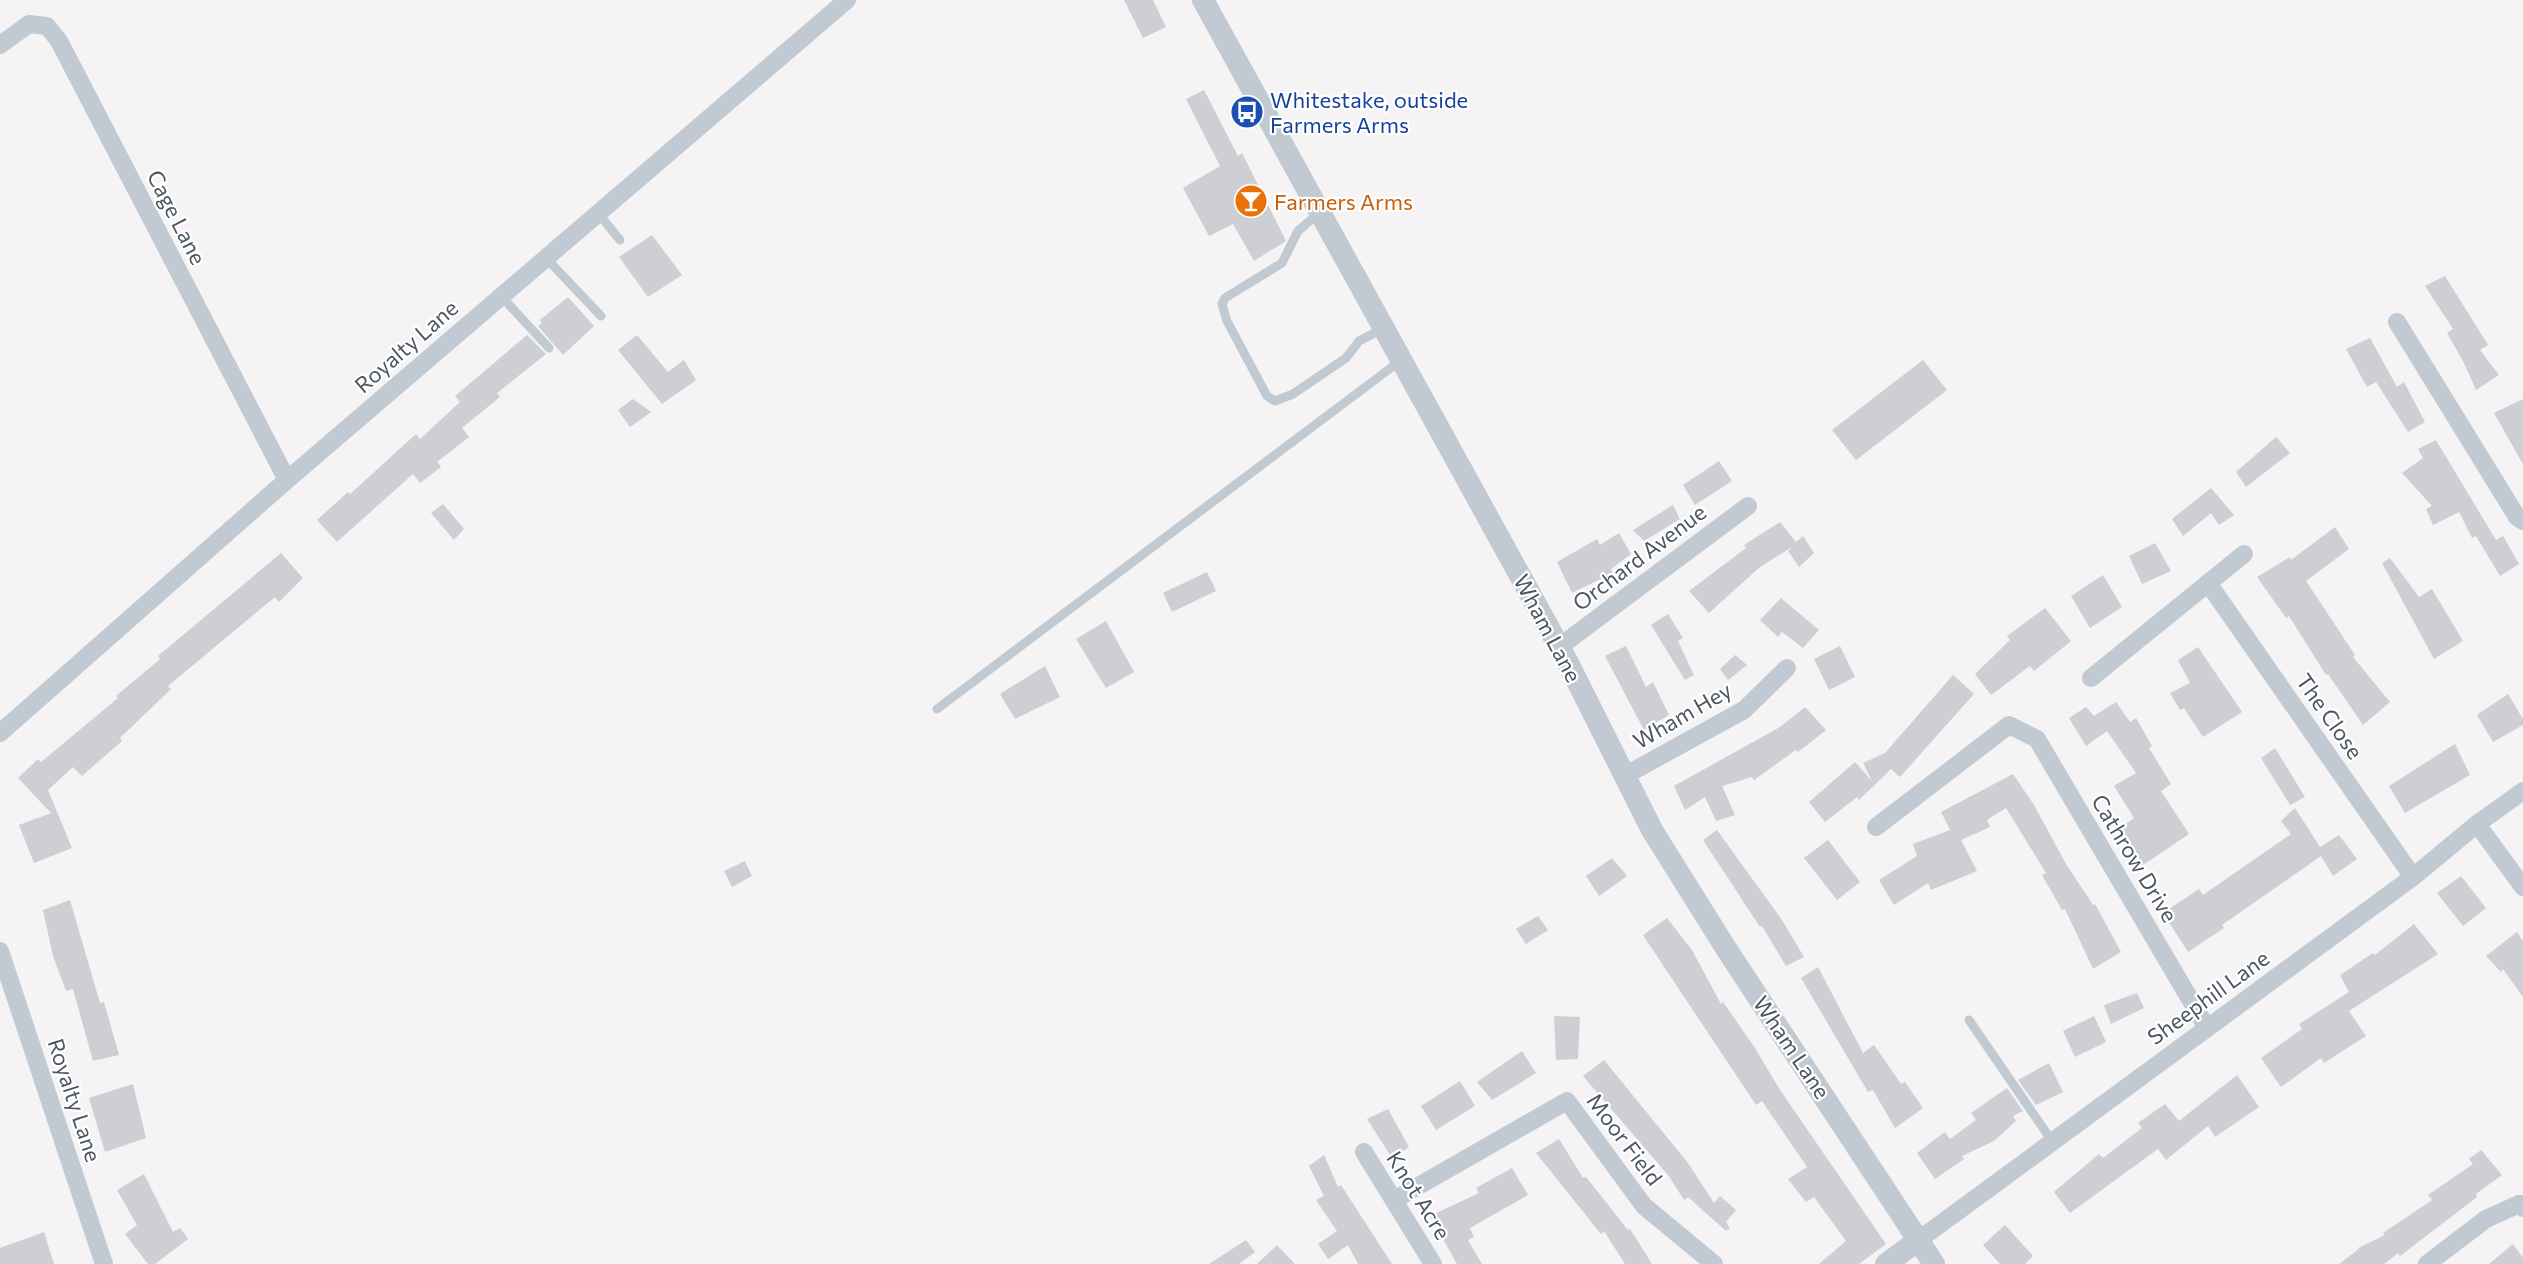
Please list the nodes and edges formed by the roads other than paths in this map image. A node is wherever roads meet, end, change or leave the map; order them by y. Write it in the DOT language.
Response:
graph roads {
  1 [pos="847,0"];
  2 [pos="1203,0"];
  3 [pos="0,45"];
  4 [pos="1320,212"];
  5 [pos="598,213"];
  6 [pos="620,240"];
  7 [pos="546,258"];
  8 [pos="501,296"];
  9 [pos="601,316"];
  10 [pos="2397,322"];
  11 [pos="1382,329"];
  12 [pos="549,348"];
  13 [pos="1400,361"];
  14 [pos="287,480"];
  15 [pos="1748,506"];
  16 [pos="2523,521"];
  17 [pos="2244,554"];
  18 [pos="2208,583"];
  19 [pos="1559,646"];
  20 [pos="1787,668"];
  21 [pos="2091,678"];
  22 [pos="937,709"];
  23 [pos="0,733"];
  24 [pos="1624,776"];
  25 [pos="2523,791"];
  26 [pos="2477,824"];
  27 [pos="1876,827"];
  28 [pos="2413,877"];
  29 [pos="2523,887"];
  30 [pos="0,951"];
  31 [pos="1969,1020"];
  32 [pos="2207,1028"];
  33 [pos="2052,1141"];
  34 [pos="1364,1152"];
  35 [pos="1394,1200"];
  36 [pos="2523,1208"];
  37 [pos="1920,1239"];
  38 [pos="104,1264"];
  39 [pos="1433,1264"];
  40 [pos="1714,1264"];
  41 [pos="1886,1264"];
  42 [pos="1934,1264"];
  43 [pos="2427,1264"];
  1 -- 5 [label="street, Royalty Lane"];
  2 -- 4 [label="street, Wham Lane"];
  3 -- 14 [label="street, Cage Lane"];
  4 -- 11 [label="street, Wham Lane"];
  4 -- 11 [label="lane"];
  5 -- 6 [label="lane"];
  5 -- 7 [label="street, Royalty Lane"];
  7 -- 8 [label="street, Royalty Lane"];
  7 -- 9 [label="lane"];
  8 -- 12 [label="lane"];
  8 -- 14 [label="street, Royalty Lane"];
  10 -- 16 [label="street"];
  11 -- 13 [label="street, Wham Lane"];
  13 -- 19 [label="street, Wham Lane"];
  13 -- 22 [label="lane"];
  14 -- 23 [label="street, Royalty Lane"];
  15 -- 19 [label="street, Orchard Avenue"];
  17 -- 18 [label="street"];
  18 -- 21 [label="street"];
  18 -- 28 [label="street, The Close"];
  19 -- 24 [label="street, Wham Lane"];
  20 -- 24 [label="street, Wham Hey"];
  24 -- 37 [label="street, Wham Lane"];
  25 -- 26 [label="street, Sheephill Lane"];
  26 -- 28 [label="street, Sheephill Lane"];
  26 -- 29 [label="street"];
  27 -- 32 [label="street, Cathrow Drive"];
  28 -- 32 [label="street, Sheephill Lane"];
  30 -- 38 [label="street, Royalty Lane"];
  31 -- 33 [label="lane"];
  32 -- 33 [label="street, Sheephill Lane"];
  33 -- 37 [label="street, Sheephill Lane"];
  34 -- 35 [label="street, Knot Acre"];
  35 -- 39 [label="street, Knot Acre"];
  35 -- 40 [label="street, Moor Field"];
  36 -- 43 [label="street"];
  37 -- 41 [label="street"];
  37 -- 42 [label="street, Wham Lane"];
}
